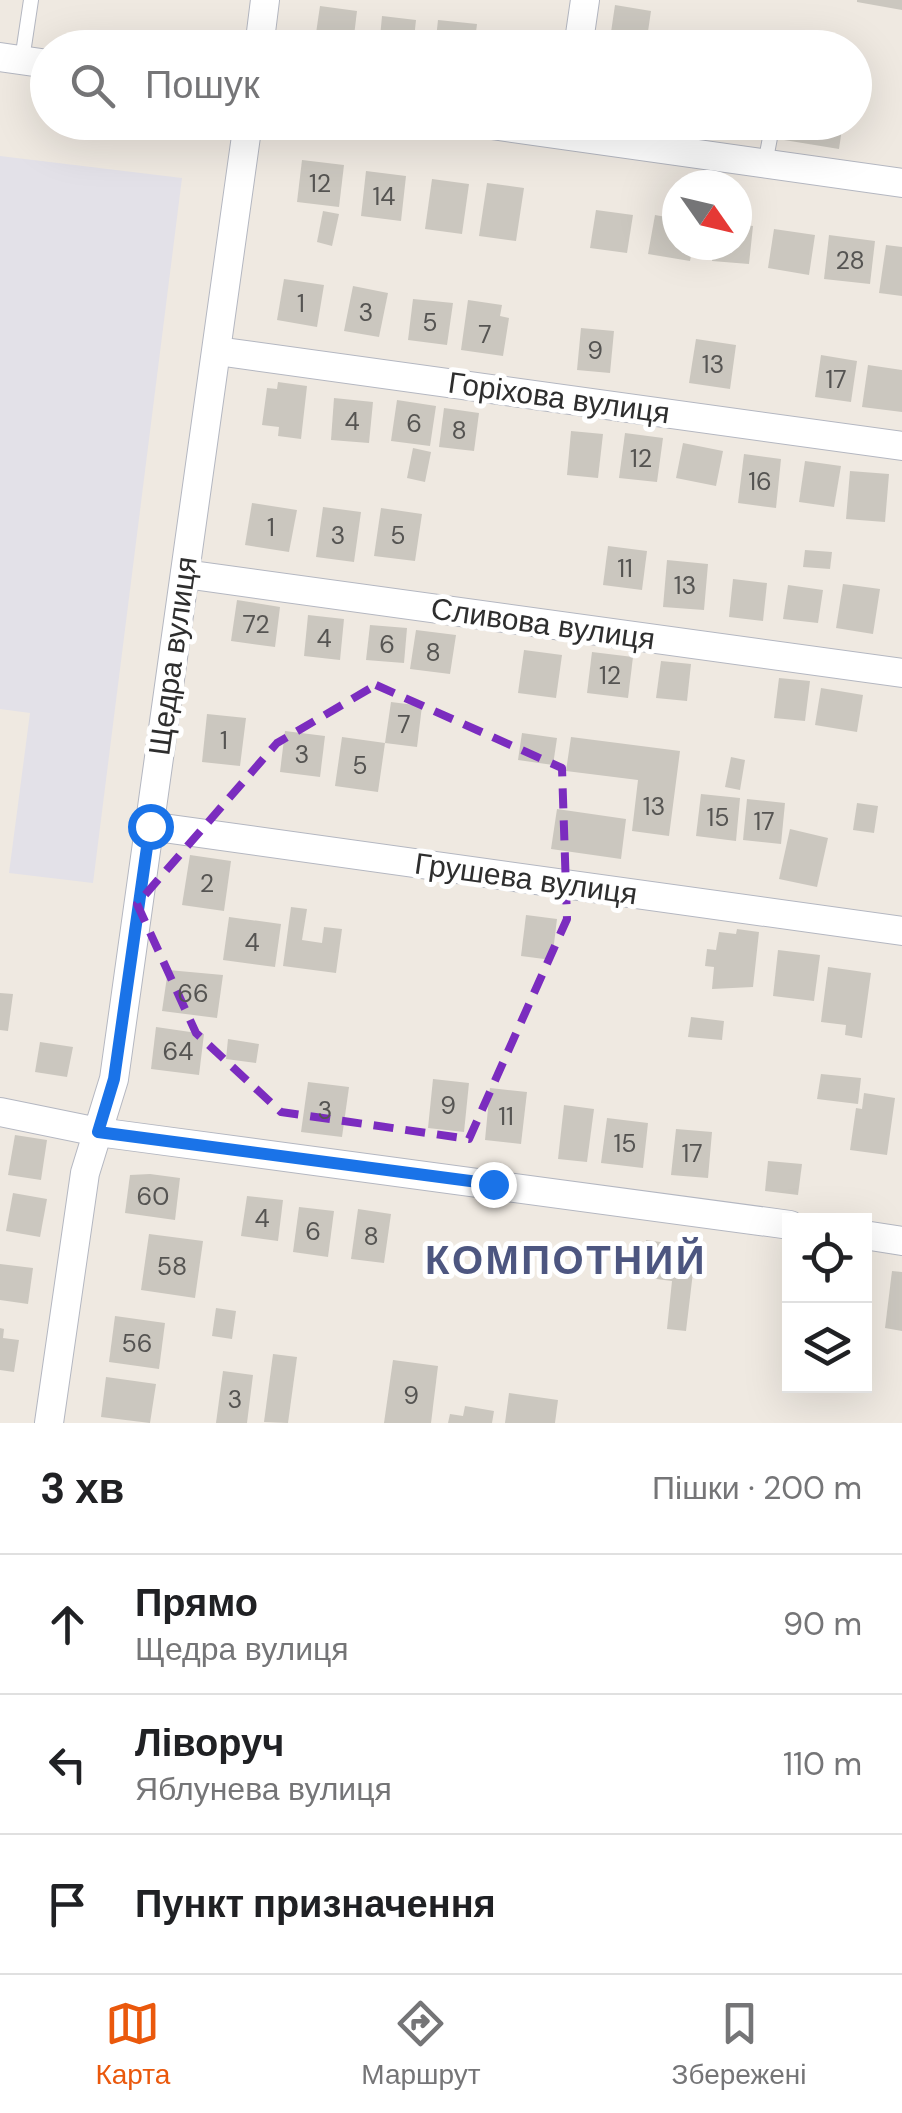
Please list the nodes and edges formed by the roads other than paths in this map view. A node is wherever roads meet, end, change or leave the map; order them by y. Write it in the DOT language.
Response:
graph roads {
  1 [pos="32,0"];
  2 [pos="265,0"];
  3 [pos="585,0"];
  4 [pos="261,30"];
  5 [pos="581,30"];
  6 [pos="23,60"];
  7 [pos="246,140"];
  8 [pos="629,140"];
  9 [pos="770,140"];
  10 [pos="765,164"];
  11 [pos="902,182"];
  12 [pos="217,350"];
  13 [pos="902,446"];
  14 [pos="185,574"];
  15 [pos="902,674"];
  16 [pos="150,826"];
  17 [pos="902,931"];
  18 [pos="0,1112"];
  19 [pos="98,1132"];
  20 [pos="782,1224"];
  21 [pos="872,1237"];
  22 [pos="902,1241"];
  23 [pos="49,1423"];
  1 -- 6 [label="lane"];
  2 -- 4 [label="street"];
  3 -- 5 [label="street"];
  7 -- 12 [label="street, Щедра вулиця"];
  8 -- 10 [label="street"];
  9 -- 10 [label="lane"];
  10 -- 11 [label="street"];
  12 -- 13 [label="street, Горіхова вулиця"];
  12 -- 14 [label="street, Щедра вулиця"];
  14 -- 15 [label="street, Сливова вулиця"];
  14 -- 16 [label="street, Щедра вулиця"];
  16 -- 17 [label="street, Грушева вулиця"];
  16 -- 19 [label="street, Щедра вулиця"];
  18 -- 19 [label="street"];
  19 -- 20 [label="street"];
  19 -- 23 [label="street, Щедра вулиця"];
  21 -- 22 [label="street"];
}
